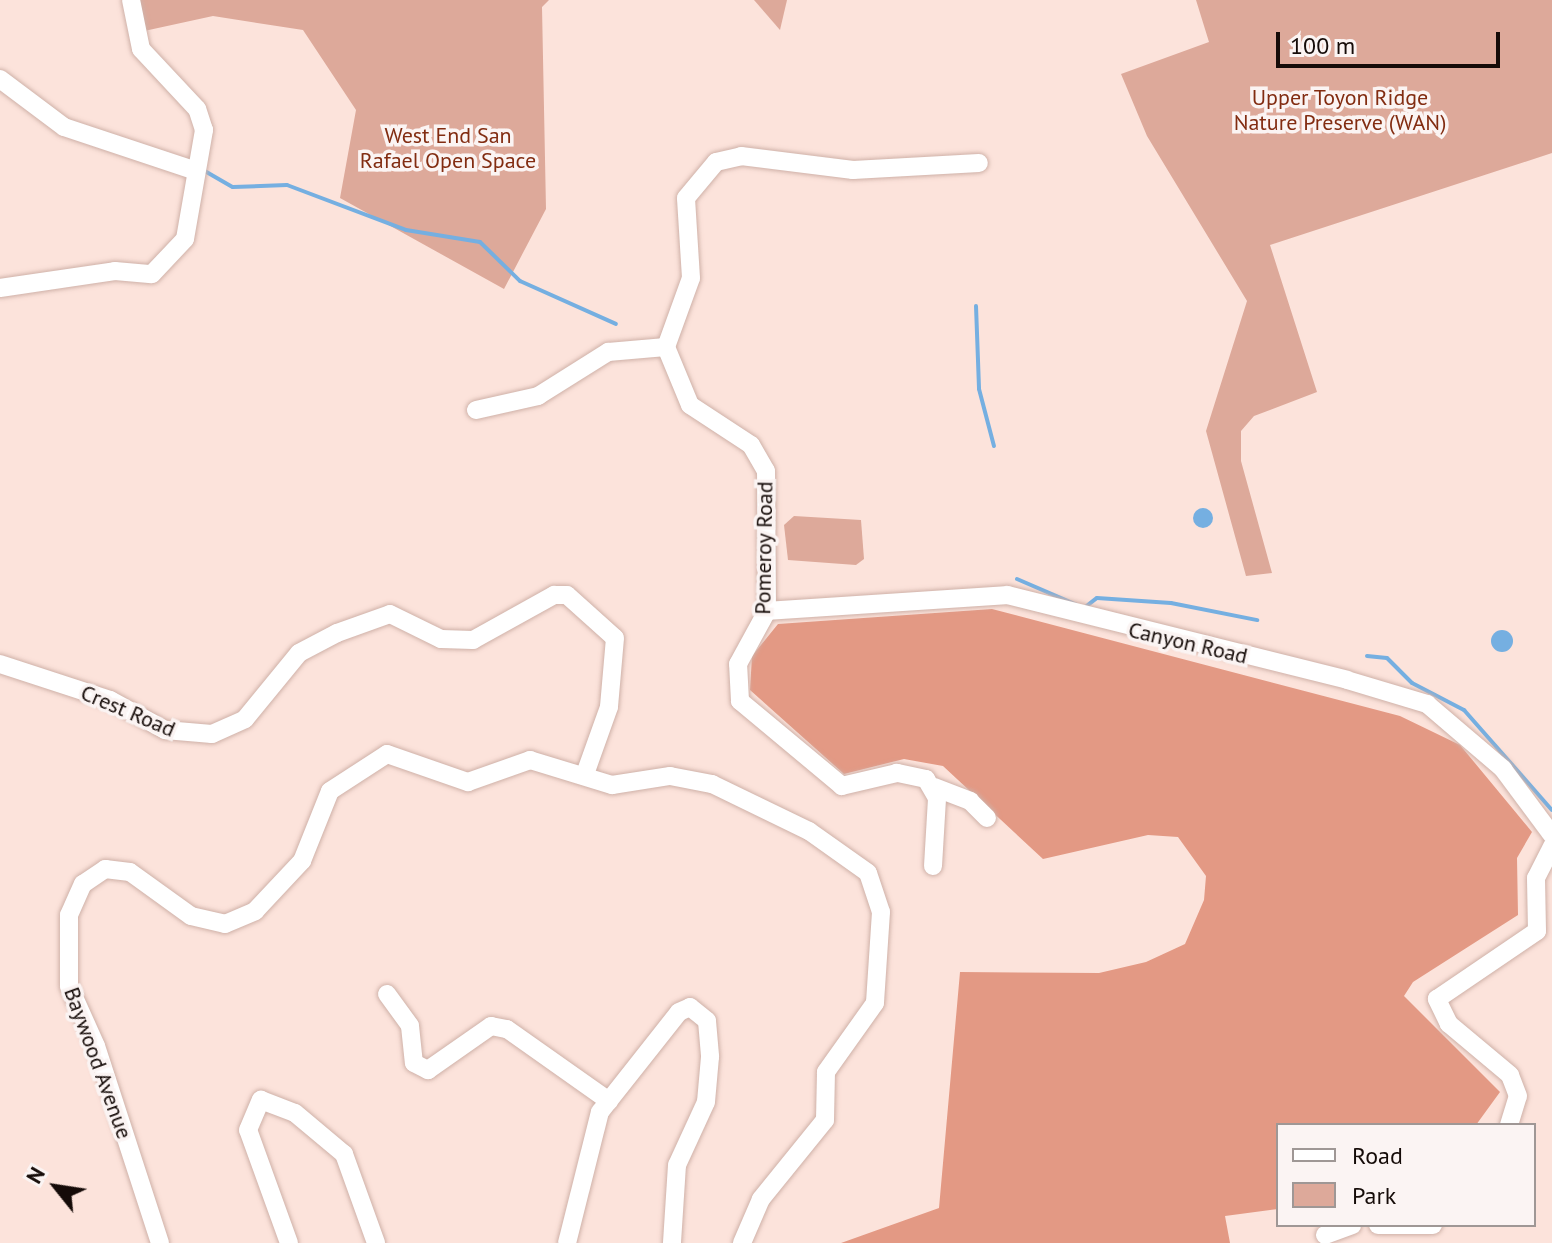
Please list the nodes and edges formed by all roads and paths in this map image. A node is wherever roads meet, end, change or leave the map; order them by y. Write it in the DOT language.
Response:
graph roads {
  1 [pos="131,0"];
  2 [pos="0,79"];
  3 [pos="979,163"];
  4 [pos="196,171"];
  5 [pos="0,288"];
  6 [pos="666,347"];
  7 [pos="476,410"];
  8 [pos="767,611"];
  9 [pos="0,664"];
  10 [pos="585,774"];
  11 [pos="934,787"];
  12 [pos="987,818"];
  13 [pos="1552,835"];
  14 [pos="1552,846"];
  15 [pos="933,866"];
  16 [pos="387,994"];
  17 [pos="609,1101"];
  18 [pos="1510,1123"];
  19 [pos="1347,1227"];
  20 [pos="1325,1235"];
  21 [pos="160,1243"];
  22 [pos="289,1243"];
  23 [pos="376,1243"];
  24 [pos="567,1243"];
  25 [pos="672,1243"];
  26 [pos="742,1243"];
  1 -- 4 [label="street"];
  2 -- 4 [label="street"];
  3 -- 6 [label="street"];
  4 -- 5 [label="street"];
  6 -- 7 [label="street"];
  6 -- 8 [label="street, Pomeroy Road"];
  8 -- 11 [label="street, Pomeroy Road"];
  8 -- 13 [label="street, Canyon Road"];
  9 -- 10 [label="street, Crest Road"];
  10 -- 21 [label="street, Baywood Avenue"];
  10 -- 26 [label="street, Baywood Avenue"];
  11 -- 12 [label="street, Pomeroy Road"];
  11 -- 15 [label="street"];
  14 -- 18 [label="street"];
  16 -- 17 [label="street"];
  17 -- 24 [label="street"];
  17 -- 25 [label="street"];
  19 -- 20 [label="street"];
  22 -- 23 [label="street"];
}
